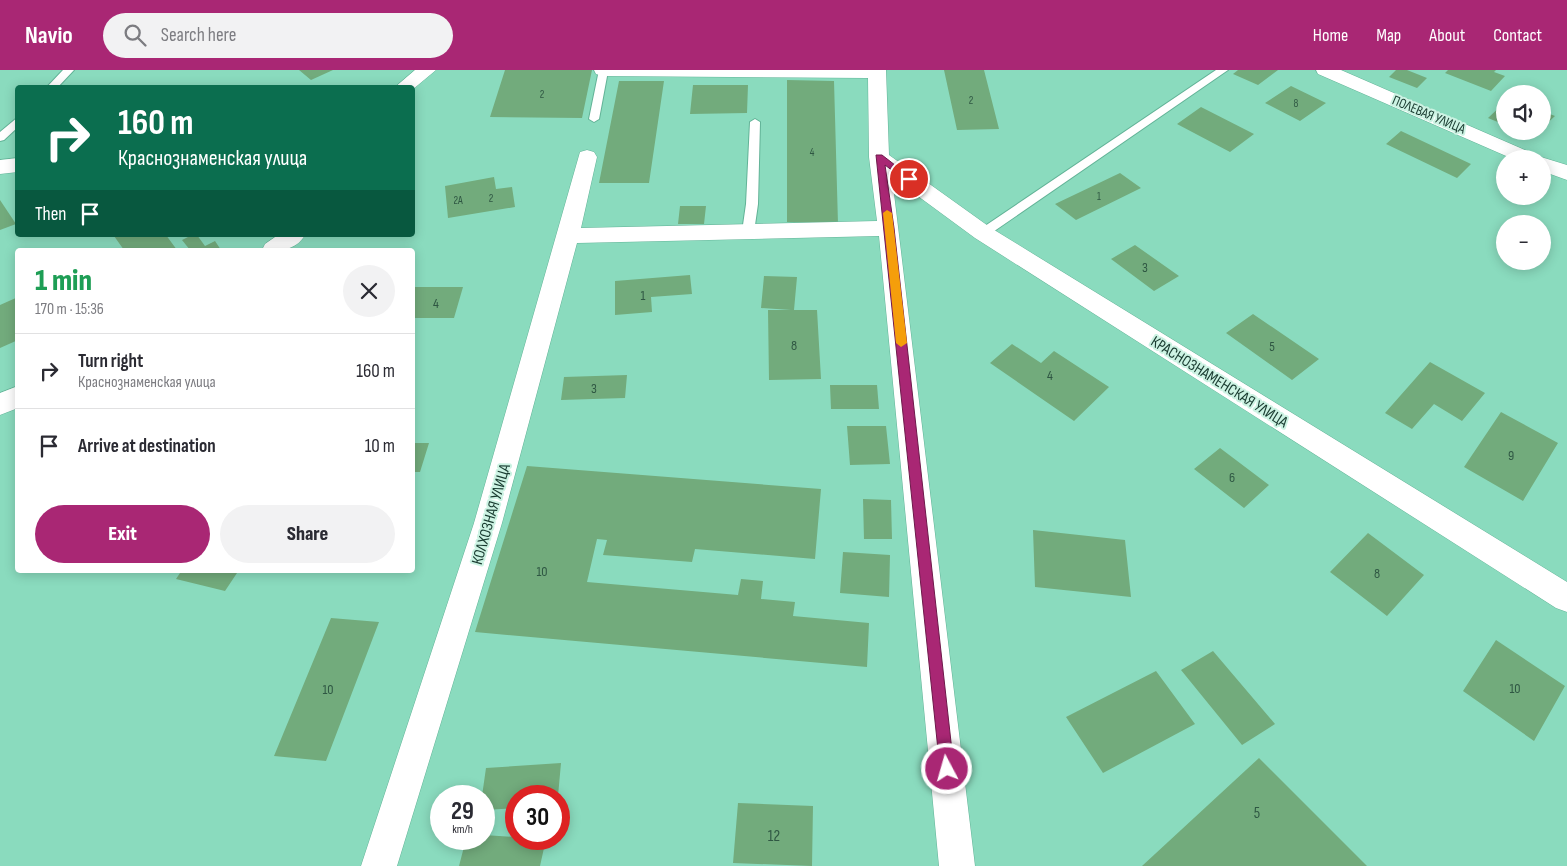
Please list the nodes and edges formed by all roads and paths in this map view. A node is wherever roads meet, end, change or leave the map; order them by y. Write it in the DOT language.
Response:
graph roads {
  1 [pos="69,70"];
  2 [pos="427,70"];
  3 [pos="1222,70"];
  4 [pos="1325,70"];
  5 [pos="603,71"];
  6 [pos="877,71"];
  7 [pos="54,85"];
  8 [pos="407,85"];
  9 [pos="594,119"];
  10 [pos="755,122"];
  11 [pos="15,123"];
  12 [pos="0,138"];
  13 [pos="1511,150"];
  14 [pos="587,157"];
  15 [pos="879,157"];
  16 [pos="15,166"];
  17 [pos="0,167"];
  18 [pos="1551,167"];
  19 [pos="1567,174"];
  20 [pos="889,228"];
  21 [pos="748,232"];
  22 [pos="983,233"];
  23 [pos="568,236"];
  24 [pos="291,237"];
  25 [pos="275,248"];
  26 [pos="15,398"];
  27 [pos="0,405"];
  28 [pos="1567,598"];
  29 [pos="379,866"];
  30 [pos="958,866"];
  1 -- 7 [label="lane"];
  2 -- 8 [label="street"];
  3 -- 22 [label="lane"];
  4 -- 13 [label="street, ПОЛЕВАЯ УЛИЦА"];
  5 -- 6 [label="street"];
  5 -- 9 [label="lane"];
  6 -- 15 [label="street"];
  10 -- 21 [label="lane"];
  11 -- 12 [label="lane"];
  14 -- 23 [label="street, КОЛХОЗНАЯ УЛИЦА"];
  15 -- 20 [label="street"];
  15 -- 22 [label="street, КРАСНОЗНАМЕНСКАЯ УЛИЦА"];
  16 -- 17 [label="street"];
  18 -- 19 [label="street"];
  20 -- 21 [label="street"];
  20 -- 30 [label="street"];
  21 -- 23 [label="street"];
  22 -- 28 [label="street, КРАСНОЗНАМЕНСКАЯ УЛИЦА"];
  23 -- 29 [label="street, КОЛХОЗНАЯ УЛИЦА"];
  24 -- 25 [label="street"];
  26 -- 27 [label="street"];
}
